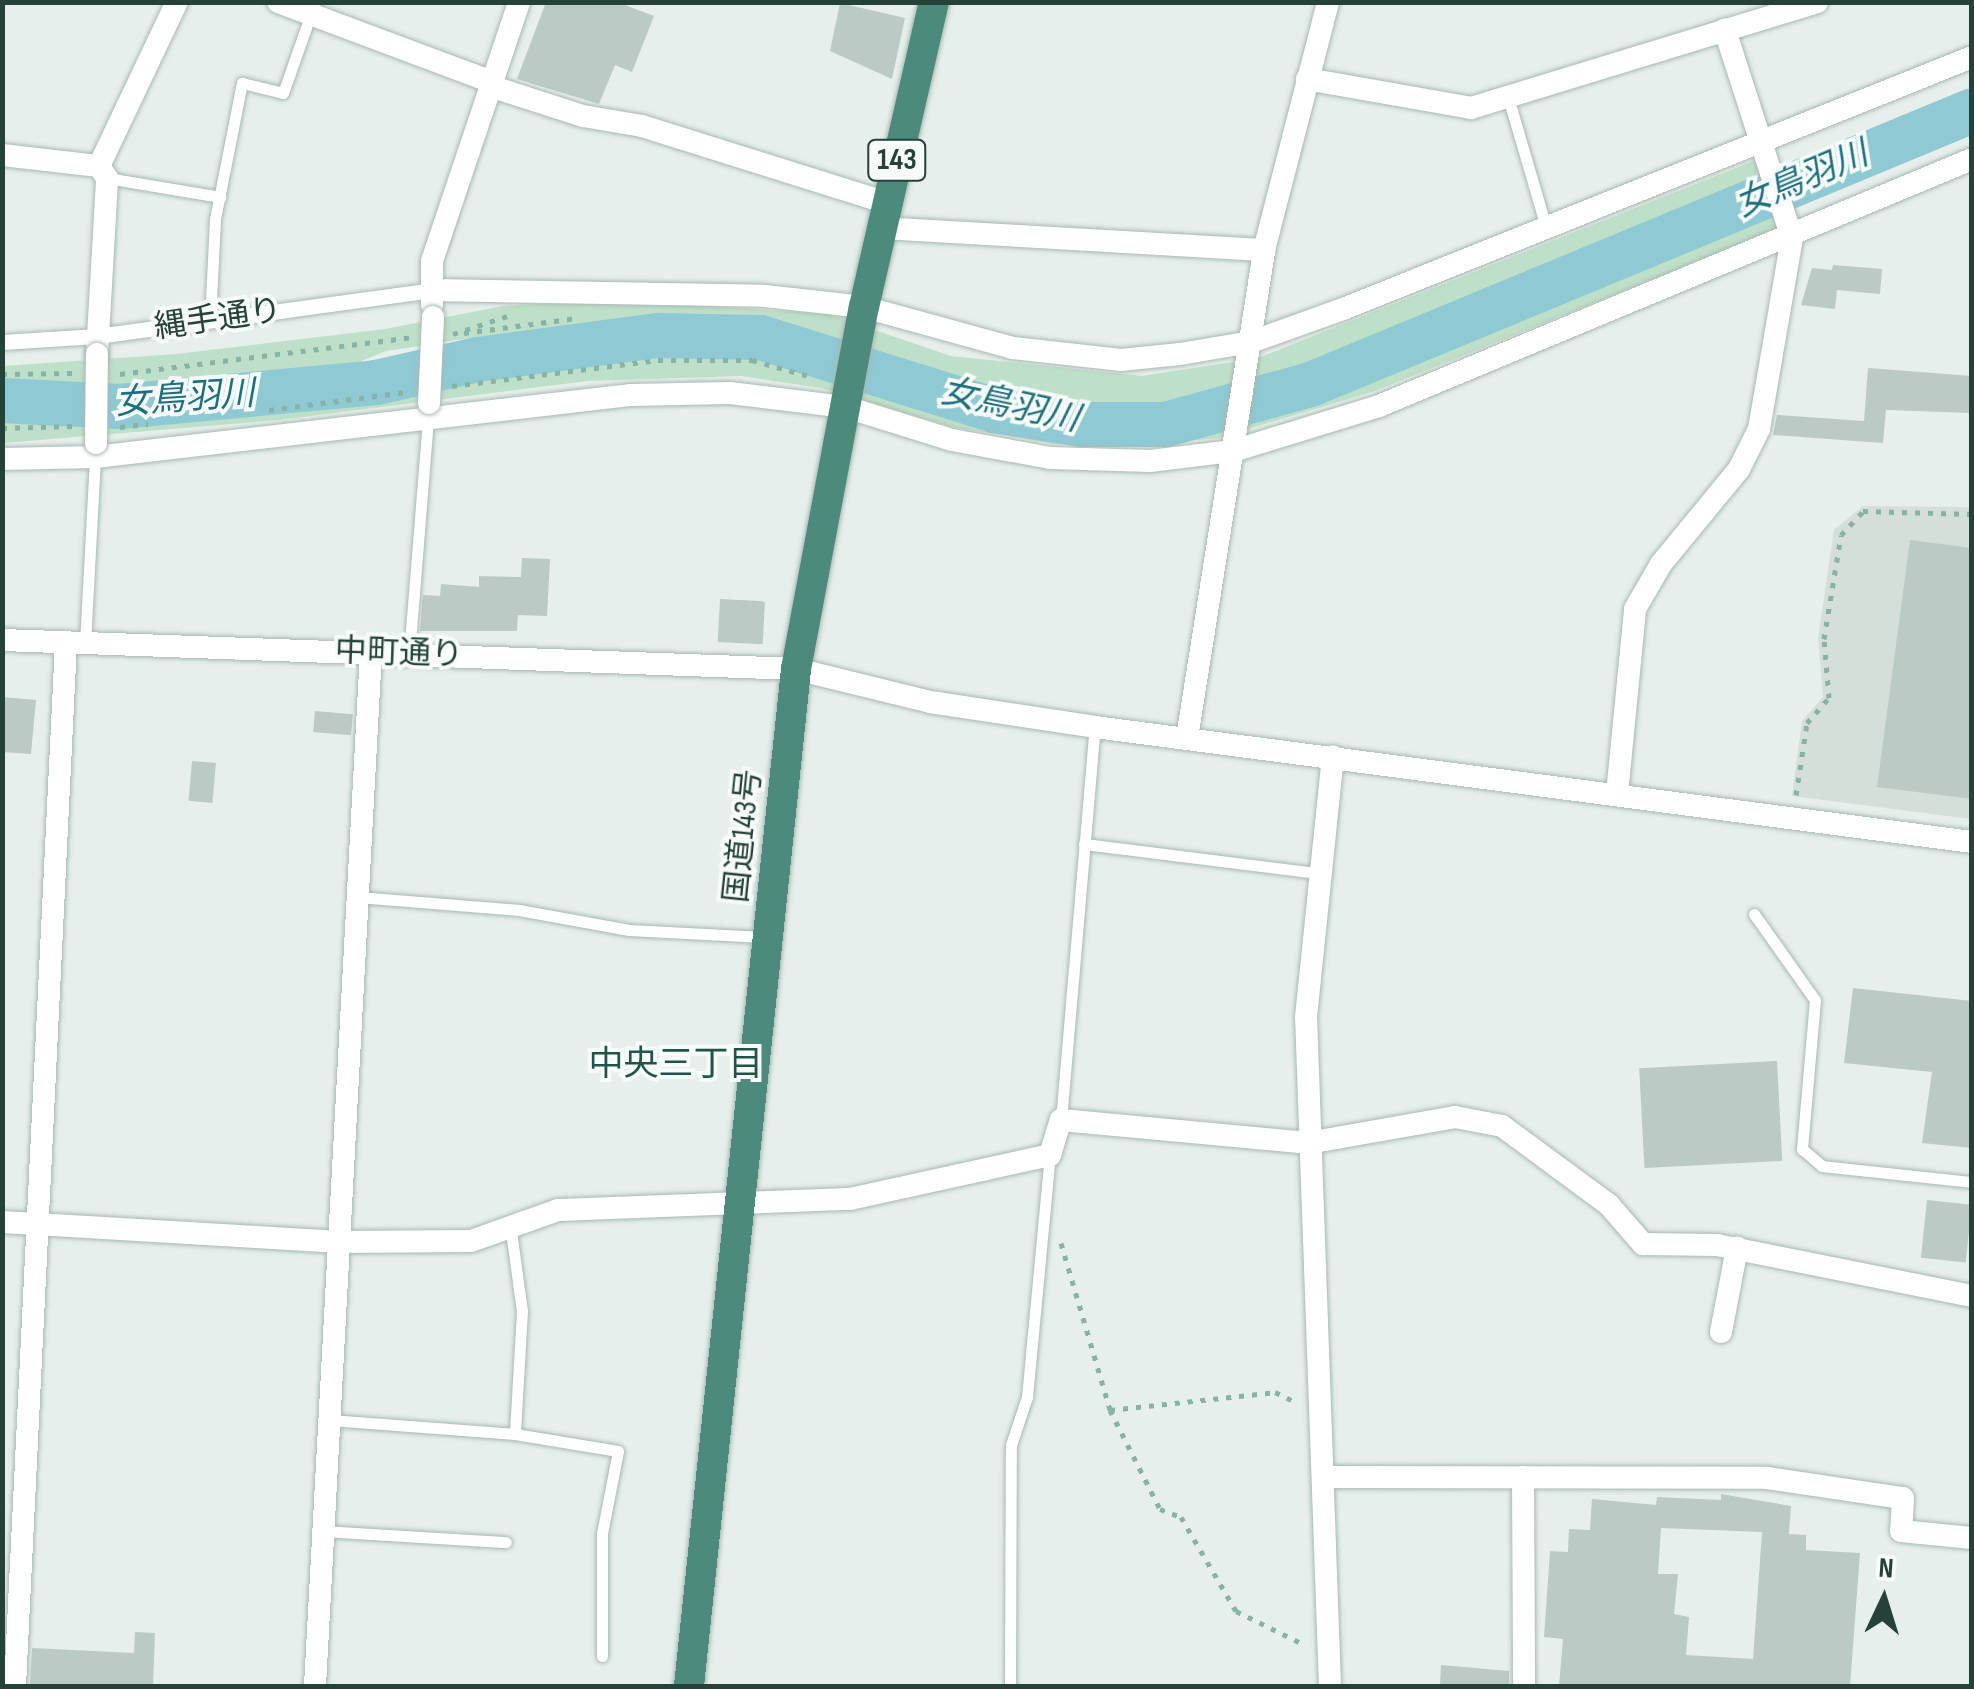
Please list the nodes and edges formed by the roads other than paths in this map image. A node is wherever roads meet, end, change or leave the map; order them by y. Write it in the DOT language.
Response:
graph roads {
  1 [pos="176,2"];
  2 [pos="278,2"];
  3 [pos="519,2"];
  4 [pos="934,2"];
  5 [pos="1328,2"];
  6 [pos="1817,2"];
  7 [pos="312,8"];
  8 [pos="1726,30"];
  9 [pos="1972,57"];
  10 [pos="1306,79"];
  11 [pos="491,84"];
  12 [pos="1508,97"];
  13 [pos="1762,145"];
  14 [pos="2,155"];
  15 [pos="1972,158"];
  16 [pos="103,172"];
  17 [pos="220,197"];
  18 [pos="884,216"];
  19 [pos="1547,230"];
  20 [pos="1790,232"];
  21 [pos="1264,250"];
  22 [pos="432,290"];
  23 [pos="863,312"];
  24 [pos="210,321"];
  25 [pos="2,342"];
  26 [pos="1250,347"];
  27 [pos="96,360"];
  28 [pos="428,400"];
  29 [pos="846,402"];
  30 [pos="99,443"];
  31 [pos="1234,446"];
  32 [pos="2,459"];
  33 [pos="2,640"];
  34 [pos="75,643"];
  35 [pos="371,653"];
  36 [pos="408,655"];
  37 [pos="796,669"];
  38 [pos="1095,727"];
  39 [pos="1187,738"];
  40 [pos="1333,756"];
  41 [pos="1617,794"];
  42 [pos="1972,842"];
  43 [pos="1084,844"];
  44 [pos="1318,874"];
  45 [pos="358,897"];
  46 [pos="1754,914"];
  47 [pos="768,938"];
  48 [pos="1061,1120"];
  49 [pos="1308,1143"];
  50 [pos="1050,1155"];
  51 [pos="1972,1182"];
  52 [pos="743,1203"];
  53 [pos="2,1222"];
  54 [pos="38,1225"];
  55 [pos="511,1231"];
  56 [pos="340,1242"];
  57 [pos="1736,1248"];
  58 [pos="1972,1296"];
  59 [pos="1721,1332"];
  60 [pos="330,1420"];
  61 [pos="515,1434"];
  62 [pos="1326,1477"];
  63 [pos="1522,1477"];
  64 [pos="324,1531"];
  65 [pos="1972,1538"];
  66 [pos="506,1542"];
  67 [pos="602,1656"];
  68 [pos="15,1686"];
  69 [pos="315,1686"];
  70 [pos="689,1686"];
  71 [pos="1010,1686"];
  72 [pos="1330,1686"];
  73 [pos="1524,1686"];
  1 -- 16 [label="street"];
  2 -- 7 [label="street"];
  3 -- 11 [label="street"];
  4 -- 18 [label="highway, 国道143号 / 143"];
  5 -- 10 [label="street"];
  6 -- 8 [label="street"];
  7 -- 11 [label="street"];
  7 -- 17 [label="lane"];
  8 -- 12 [label="street"];
  8 -- 13 [label="street"];
  9 -- 13 [label="street"];
  10 -- 12 [label="street"];
  10 -- 21 [label="street"];
  11 -- 18 [label="street"];
  11 -- 22 [label="street"];
  12 -- 19 [label="lane"];
  13 -- 19 [label="street"];
  13 -- 20 [label="street"];
  14 -- 16 [label="street"];
  15 -- 20 [label="street"];
  16 -- 17 [label="lane"];
  16 -- 27 [label="street"];
  17 -- 24 [label="lane"];
  18 -- 21 [label="street"];
  18 -- 23 [label="highway, 国道143号 / 143"];
  19 -- 26 [label="street"];
  20 -- 31 [label="street"];
  20 -- 41 [label="street"];
  21 -- 26 [label="street"];
  22 -- 23 [label="street"];
  22 -- 24 [label="street, 縄手通り"];
  22 -- 28 [label="street, bridge"];
  23 -- 26 [label="street"];
  23 -- 29 [label="highway, 国道143号 / 143"];
  24 -- 27 [label="street, 縄手通り"];
  25 -- 27 [label="street, 縄手通り"];
  26 -- 31 [label="street"];
  27 -- 30 [label="street, bridge"];
  28 -- 29 [label="street"];
  28 -- 30 [label="street"];
  28 -- 36 [label="lane"];
  29 -- 31 [label="street"];
  29 -- 37 [label="highway, 国道143号 / 143"];
  30 -- 32 [label="street"];
  30 -- 34 [label="lane"];
  31 -- 39 [label="street"];
  33 -- 34 [label="street, 中町通り"];
  34 -- 35 [label="street, 中町通り"];
  34 -- 54 [label="street"];
  35 -- 36 [label="street, 中町通り"];
  35 -- 45 [label="street"];
  36 -- 37 [label="street, 中町通り"];
  37 -- 38 [label="street, 中町通り"];
  37 -- 47 [label="highway, 国道143号 / 143"];
  38 -- 39 [label="street, 中町通り"];
  38 -- 43 [label="lane"];
  39 -- 40 [label="street, 中町通り"];
  40 -- 41 [label="street, 中町通り"];
  40 -- 44 [label="street"];
  41 -- 42 [label="street, 中町通り"];
  43 -- 44 [label="lane"];
  43 -- 48 [label="lane"];
  44 -- 49 [label="street"];
  45 -- 47 [label="lane"];
  45 -- 56 [label="street"];
  46 -- 51 [label="lane"];
  47 -- 52 [label="highway, 国道143号 / 143"];
  48 -- 49 [label="street"];
  48 -- 50 [label="street"];
  49 -- 57 [label="street"];
  49 -- 62 [label="street"];
  50 -- 52 [label="street"];
  50 -- 71 [label="lane"];
  52 -- 55 [label="street"];
  52 -- 70 [label="highway, 国道143号 / 143"];
  53 -- 54 [label="street"];
  54 -- 56 [label="street"];
  54 -- 68 [label="street"];
  55 -- 56 [label="street"];
  55 -- 61 [label="lane"];
  56 -- 60 [label="street"];
  57 -- 58 [label="street"];
  57 -- 59 [label="street"];
  60 -- 61 [label="lane"];
  60 -- 64 [label="street"];
  61 -- 67 [label="lane"];
  62 -- 63 [label="street"];
  62 -- 72 [label="street"];
  63 -- 65 [label="street"];
  63 -- 73 [label="street"];
  64 -- 66 [label="lane"];
  64 -- 69 [label="street"];
}
